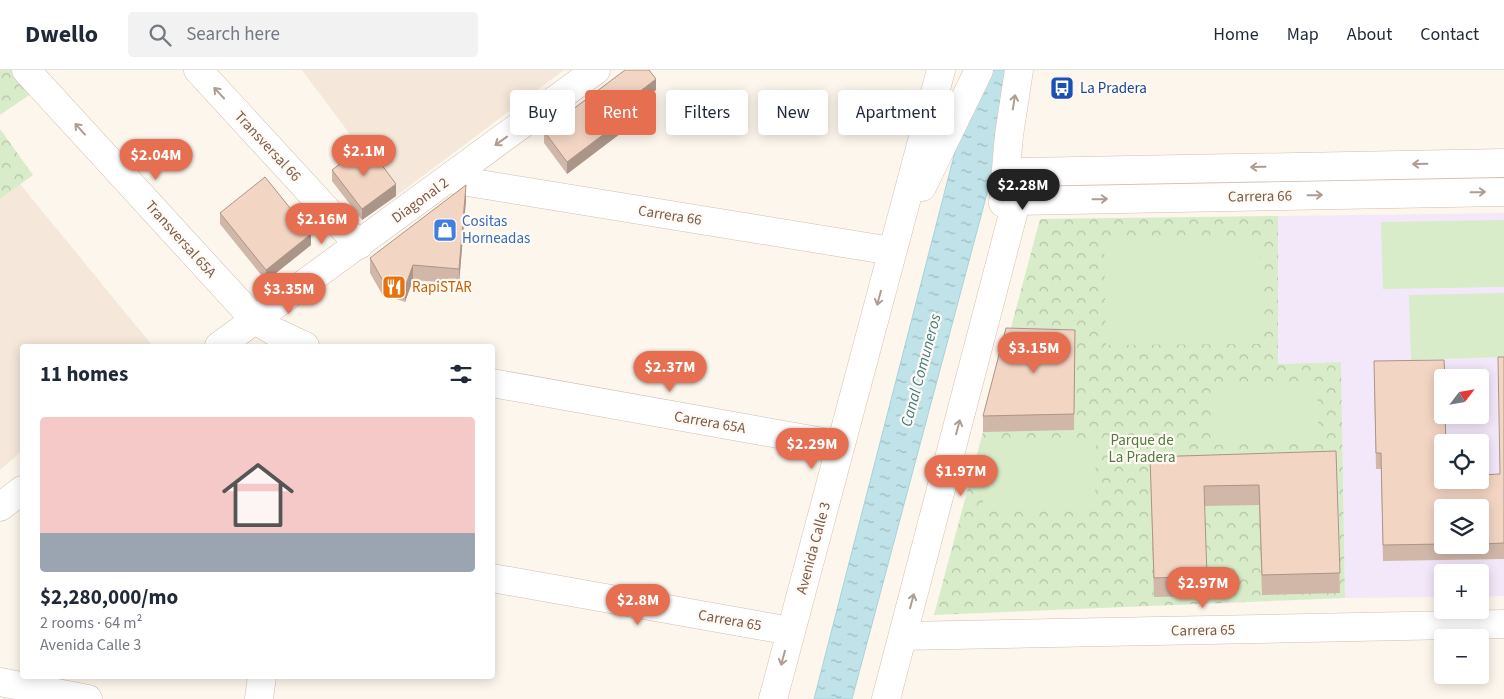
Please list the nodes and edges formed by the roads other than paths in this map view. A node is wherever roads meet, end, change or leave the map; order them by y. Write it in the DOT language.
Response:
graph roads {
  1 [pos="26,70"];
  2 [pos="198,70"];
  3 [pos="596,70"];
  4 [pos="941,70"];
  5 [pos="979,70"];
  6 [pos="1019,70"];
  7 [pos="1504,162"];
  8 [pos="449,179"];
  9 [pos="1504,192"];
  10 [pos="1017,201"];
  11 [pos="359,245"];
  12 [pos="892,251"];
  13 [pos="995,284"];
  14 [pos="255,320"];
  15 [pos="223,344"];
  16 [pos="301,344"];
  17 [pos="495,384"];
  18 [pos="840,445"];
  19 [pos="20,492"];
  20 [pos="0,507"];
  21 [pos="495,579"];
  22 [pos="1504,624"];
  23 [pos="791,631"];
  24 [pos="903,636"];
  25 [pos="262,679"];
  26 [pos="0,682"];
  27 [pos="88,699"];
  28 [pos="259,699"];
  29 [pos="773,699"];
  30 [pos="886,699"];
  14 -- 1 [label="street, Transversal 65A, one-way"];
  11 -- 2 [label="street, Transversal 66, one-way"];
  3 -- 8 [label="street, Diagonal 2, one-way"];
  4 -- 12 [label="street, Avenida Calle 3"];
  5 -- 12 [label="street, Avenida Calle 3"];
  13 -- 6 [label="street, one-way"];
  7 -- 10 [label="street, Carrera 66, one-way"];
  8 -- 11 [label="street, Diagonal 2"];
  8 -- 12 [label="street, Carrera 66"];
  10 -- 9 [label="street, Carrera 66, one-way"];
  10 -- 13 [label="street"];
  11 -- 14 [label="street, Diagonal 2"];
  12 -- 18 [label="street, Avenida Calle 3, one-way"];
  24 -- 13 [label="street, one-way"];
  14 -- 15 [label="street, Diagonal 2"];
  14 -- 16 [label="street"];
  17 -- 18 [label="street, Carrera 65A"];
  18 -- 23 [label="street, Avenida Calle 3"];
  19 -- 20 [label="street"];
  21 -- 23 [label="street, Carrera 65"];
  22 -- 24 [label="street, Carrera 65"];
  23 -- 29 [label="street, Avenida Calle 3, one-way"];
  24 -- 30 [label="street"];
  25 -- 28 [label="street"];
  26 -- 27 [label="street"];
}
